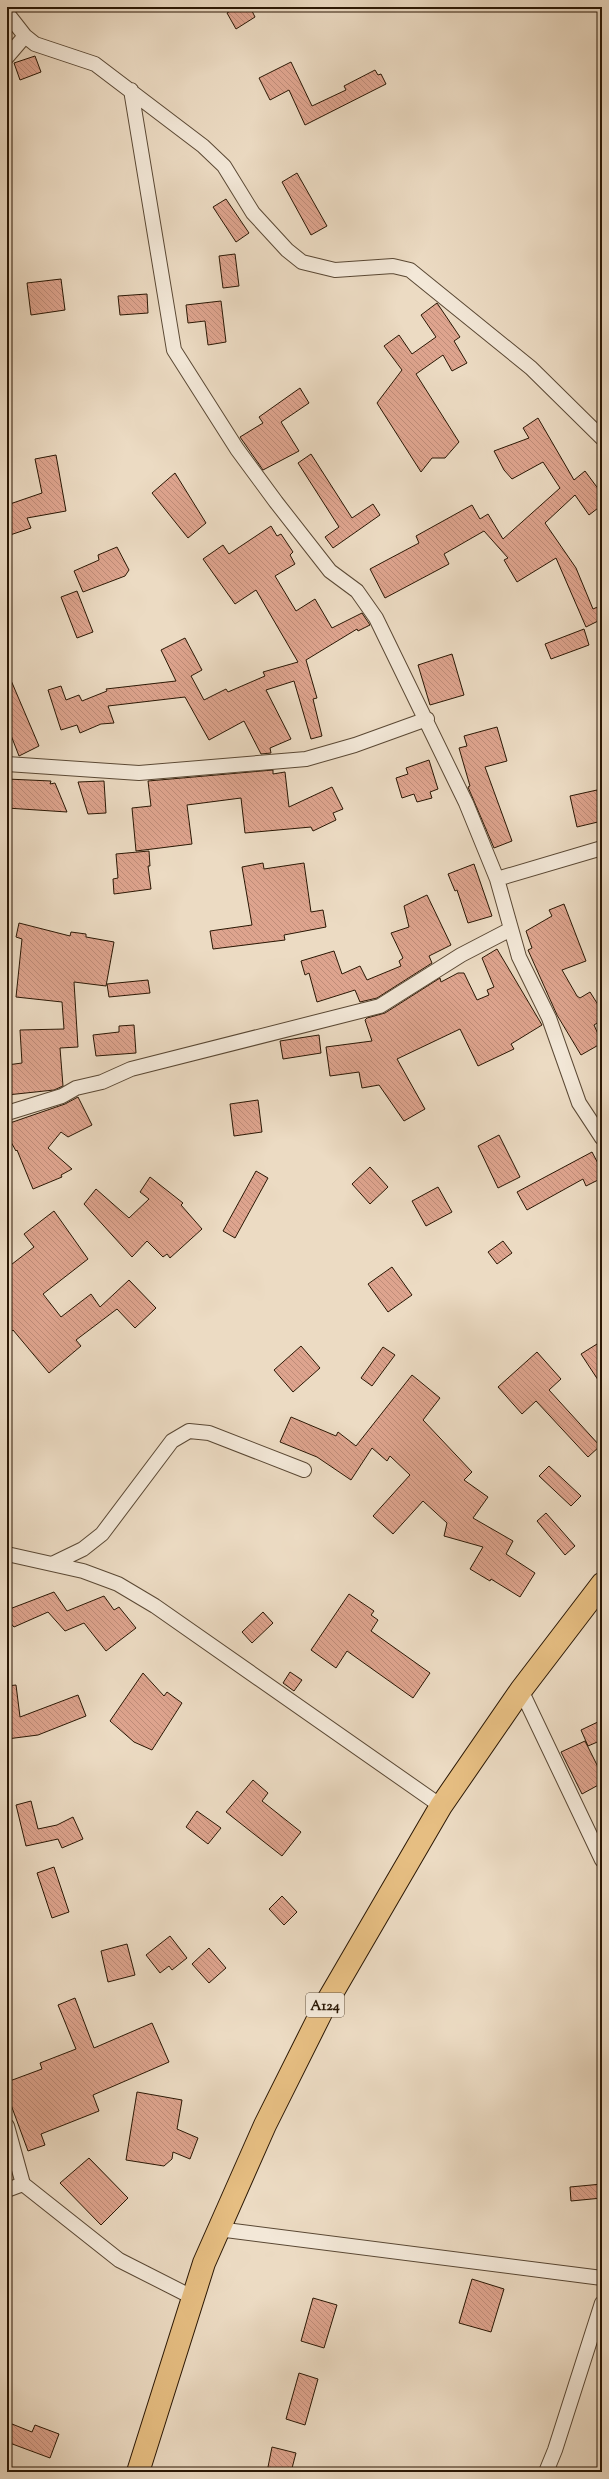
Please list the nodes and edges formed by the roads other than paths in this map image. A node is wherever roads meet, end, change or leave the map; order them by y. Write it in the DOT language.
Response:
graph roads {
  1 [pos="7,13"];
  2 [pos="25,36"];
  3 [pos="7,57"];
  4 [pos="131,90"];
  5 [pos="602,438"];
  6 [pos="427,719"];
  7 [pos="7,764"];
  8 [pos="602,848"];
  9 [pos="497,879"];
  10 [pos="511,929"];
  11 [pos="7,1113"];
  12 [pos="602,1138"];
  13 [pos="304,1470"];
  14 [pos="7,1554"];
  15 [pos="52,1564"];
  16 [pos="602,1584"];
  17 [pos="520,1690"];
  18 [pos="441,1806"];
  19 [pos="602,1860"];
  20 [pos="7,2126"];
  21 [pos="23,2184"];
  22 [pos="7,2190"];
  23 [pos="218,2229"];
  24 [pos="602,2278"];
  25 [pos="192,2297"];
  26 [pos="602,2303"];
  27 [pos="138,2472"];
  28 [pos="546,2472"];
  1 -- 2 [label="street"];
  2 -- 3 [label="street"];
  2 -- 4 [label="street"];
  4 -- 5 [label="street"];
  4 -- 6 [label="street"];
  6 -- 7 [label="street"];
  6 -- 9 [label="street"];
  8 -- 9 [label="street"];
  9 -- 10 [label="street"];
  10 -- 11 [label="street"];
  10 -- 12 [label="street"];
  13 -- 15 [label="street"];
  14 -- 15 [label="street"];
  15 -- 18 [label="street"];
  16 -- 17 [label="highway, A124"];
  17 -- 18 [label="highway, A124"];
  17 -- 19 [label="street"];
  18 -- 23 [label="highway, A124"];
  20 -- 21 [label="street"];
  21 -- 22 [label="street"];
  21 -- 25 [label="street"];
  23 -- 24 [label="street"];
  23 -- 25 [label="highway, A124"];
  25 -- 27 [label="highway, A124"];
  26 -- 28 [label="street"];
}
